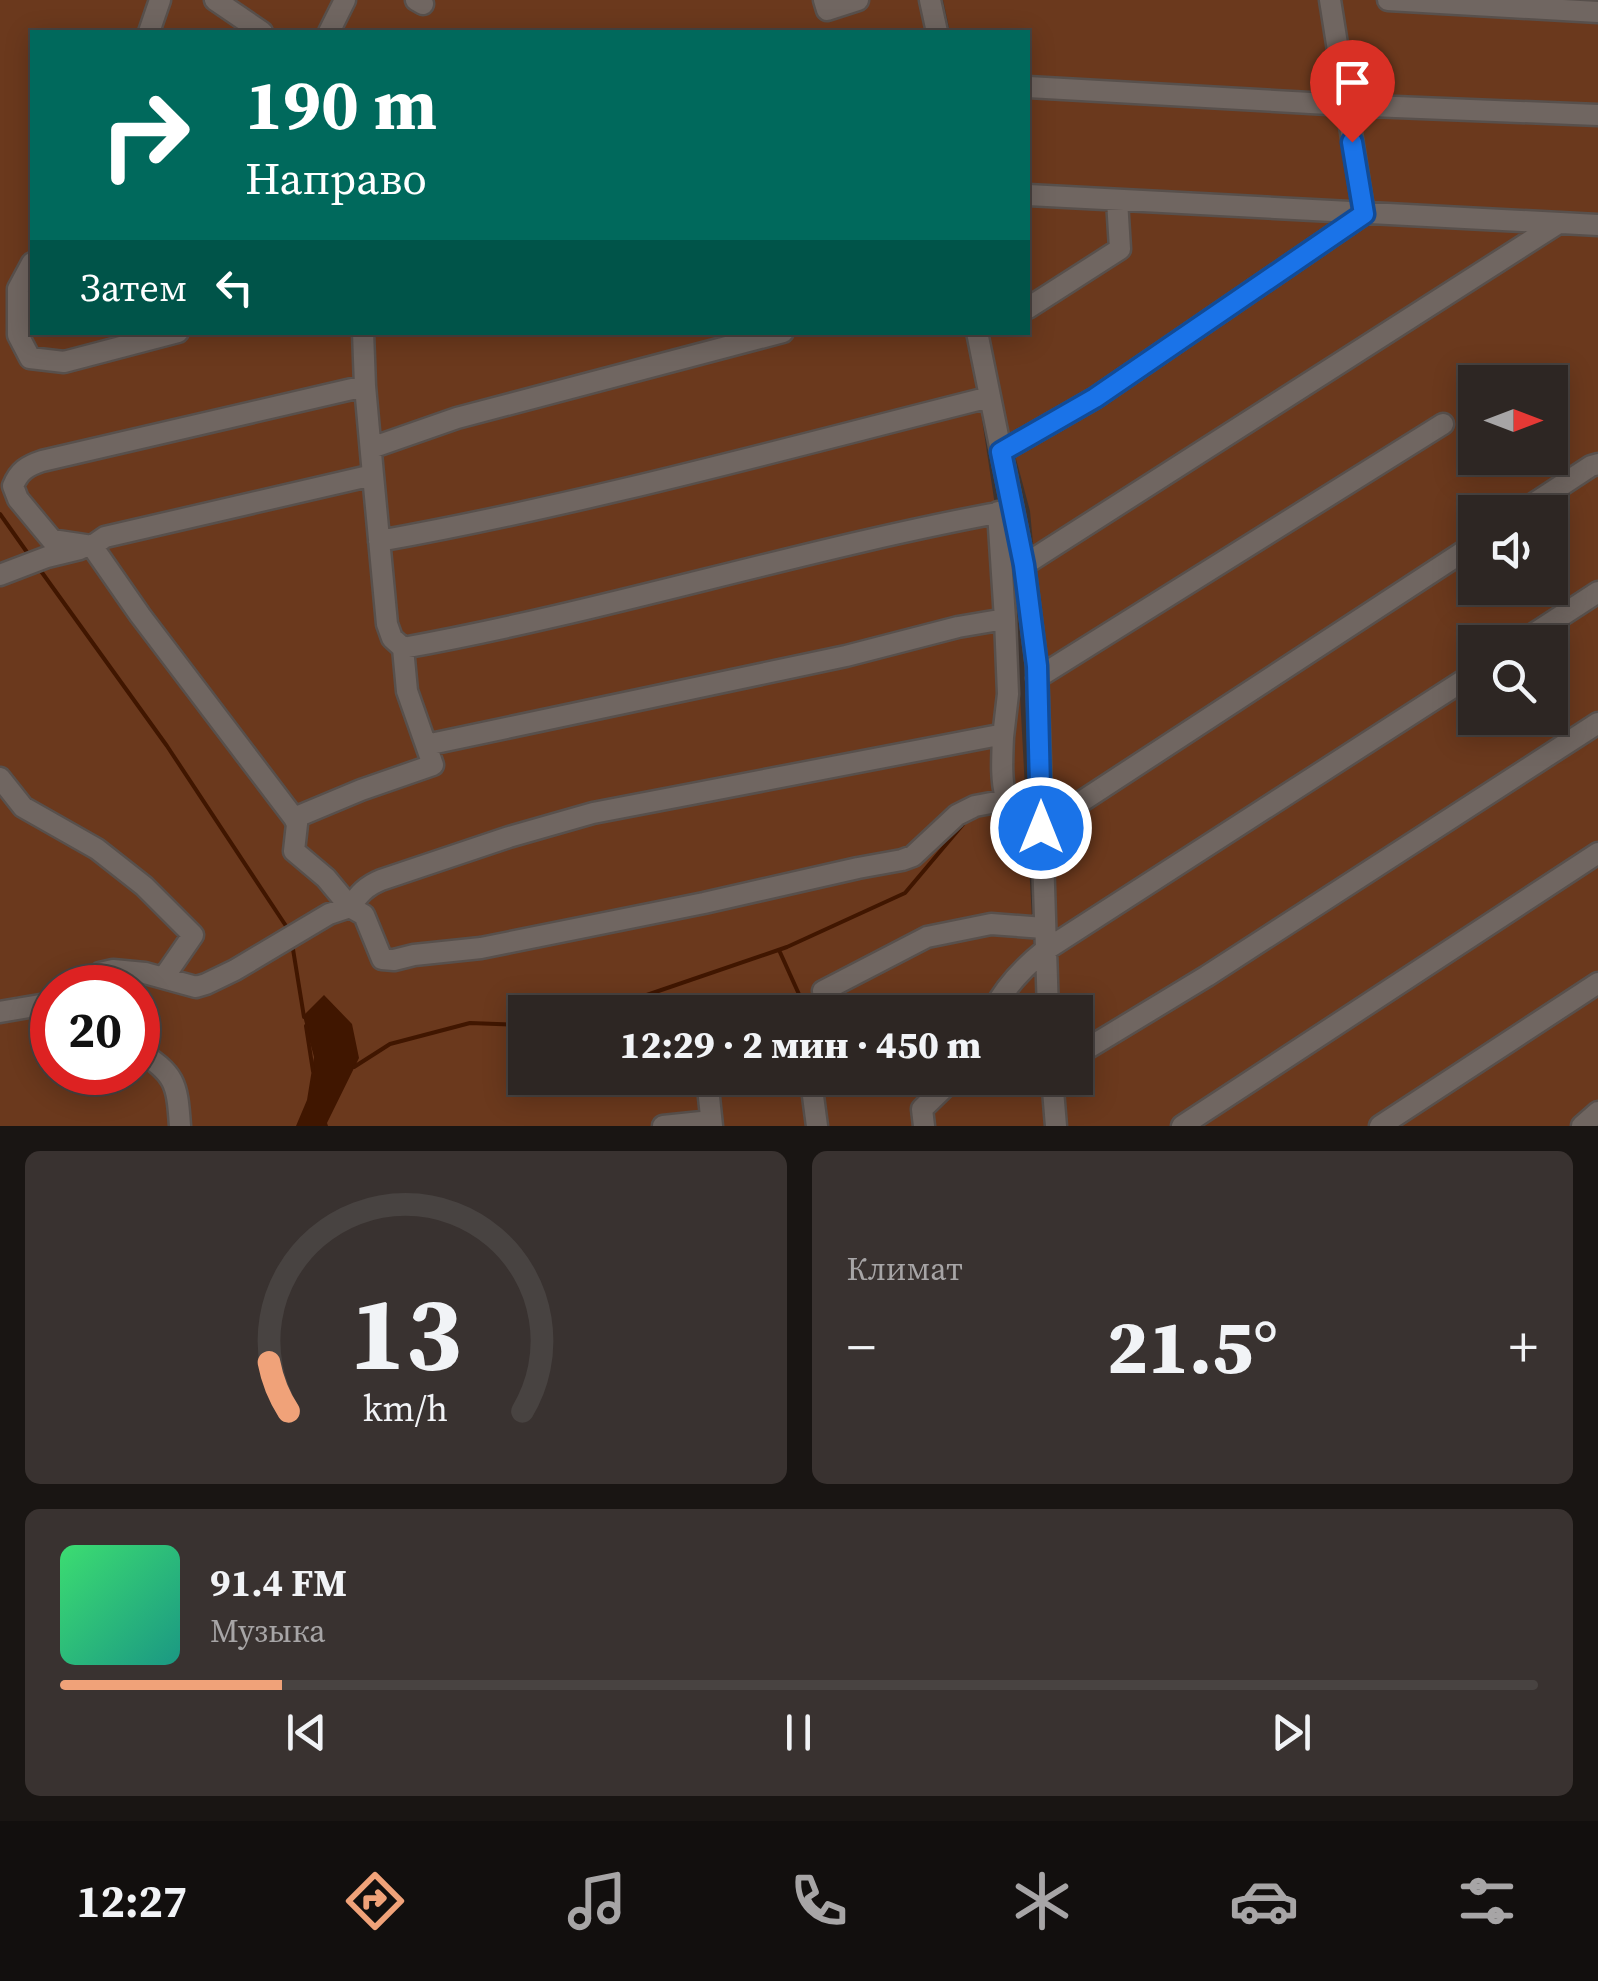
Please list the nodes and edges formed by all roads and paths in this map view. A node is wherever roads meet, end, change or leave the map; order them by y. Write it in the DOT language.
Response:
graph roads {
  1 [pos="160,0"];
  2 [pos="215,0"];
  3 [pos="345,0"];
  4 [pos="824,0"];
  5 [pos="858,0"];
  6 [pos="930,0"];
  7 [pos="1330,0"];
  8 [pos="1388,0"];
  9 [pos="1598,12"];
  10 [pos="150,30"];
  11 [pos="259,30"];
  12 [pos="330,30"];
  13 [pos="936,30"];
  14 [pos="1030,87"];
  15 [pos="1346,106"];
  16 [pos="1598,115"];
  17 [pos="1030,195"];
  18 [pos="1117,200"];
  19 [pos="1364,214"];
  20 [pos="1557,224"];
  21 [pos="1598,225"];
  22 [pos="30,267"];
  23 [pos="1030,307"];
  24 [pos="167,335"];
  25 [pos="363,335"];
  26 [pos="772,335"];
  27 [pos="981,335"];
  28 [pos="366,386"];
  29 [pos="990,397"];
  30 [pos="1444,424"];
  31 [pos="371,448"];
  32 [pos="1001,452"];
  33 [pos="1598,464"];
  34 [pos="373,475"];
  35 [pos="8,477"];
  36 [pos="1548,495"];
  37 [pos="1006,511"];
  38 [pos="380,541"];
  39 [pos="92,546"];
  40 [pos="1458,555"];
  41 [pos="1024,565"];
  42 [pos="0,576"];
  43 [pos="1598,592"];
  44 [pos="1005,619"];
  45 [pos="1548,625"];
  46 [pos="403,648"];
  47 [pos="1037,678"];
  48 [pos="1458,684"];
  49 [pos="1598,723"];
  50 [pos="1003,737"];
  51 [pos="426,745"];
  52 [pos="0,778"];
  53 [pos="1007,800"];
  54 [pos="294,818"];
  55 [pos="1041,834"];
  56 [pos="1598,853"];
  57 [pos="350,907"];
  58 [pos="1044,928"];
  59 [pos="1044,951"];
  60 [pos="160,976"];
  61 [pos="164,977"];
  62 [pos="1598,983"];
  63 [pos="823,991"];
  64 [pos="1002,995"];
  65 [pos="1047,995"];
  66 [pos="30,1007"];
  67 [pos="0,1012"];
  68 [pos="1093,1045"];
  69 [pos="160,1067"];
  70 [pos="708,1095"];
  71 [pos="936,1095"];
  72 [pos="1053,1095"];
  73 [pos="813,1096"];
  74 [pos="1598,1112"];
  75 [pos="712,1124"];
  76 [pos="180,1126"];
  77 [pos="663,1126"];
  78 [pos="817,1126"];
  79 [pos="924,1126"];
  80 [pos="1056,1126"];
  81 [pos="1182,1126"];
  82 [pos="1380,1126"];
  83 [pos="1582,1126"];
  1 -- 10 [label="lane"];
  2 -- 11 [label="lane"];
  3 -- 12 [label="lane"];
  4 -- 5 [label="lane"];
  6 -- 13 [label="lane"];
  7 -- 15 [label="lane"];
  8 -- 9 [label="lane"];
  14 -- 15 [label="lane"];
  15 -- 16 [label="lane"];
  15 -- 19 [label="lane"];
  17 -- 18 [label="lane"];
  18 -- 19 [label="lane"];
  18 -- 23 [label="lane"];
  19 -- 20 [label="lane"];
  19 -- 32 [label="lane"];
  20 -- 21 [label="lane"];
  20 -- 41 [label="lane"];
  22 -- 24 [label="lane"];
  25 -- 28 [label="lane"];
  26 -- 31 [label="lane"];
  27 -- 29 [label="lane"];
  28 -- 31 [label="lane"];
  28 -- 35 [label="lane"];
  29 -- 32 [label="lane"];
  29 -- 38 [label="lane"];
  30 -- 47 [label="lane"];
  31 -- 34 [label="lane"];
  32 -- 37 [label="lane"];
  33 -- 36 [label="lane"];
  34 -- 38 [label="lane"];
  34 -- 39 [label="lane"];
  35 -- 39 [label="lane"];
  37 -- 41 [label="lane"];
  37 -- 44 [label="lane"];
  37 -- 46 [label="lane"];
  38 -- 46 [label="lane"];
  39 -- 42 [label="lane"];
  39 -- 54 [label="lane"];
  40 -- 55 [label="lane"];
  41 -- 47 [label="lane"];
  43 -- 45 [label="lane"];
  44 -- 50 [label="lane"];
  44 -- 51 [label="lane"];
  46 -- 51 [label="lane"];
  47 -- 55 [label="lane"];
  48 -- 59 [label="lane"];
  49 -- 68 [label="lane"];
  50 -- 53 [label="lane"];
  50 -- 57 [label="lane"];
  51 -- 54 [label="lane"];
  52 -- 61 [label="lane"];
  53 -- 55 [label="lane"];
  53 -- 57 [label="lane"];
  54 -- 57 [label="lane"];
  55 -- 58 [label="lane"];
  56 -- 81 [label="lane"];
  57 -- 61 [label="lane"];
  58 -- 59 [label="lane"];
  58 -- 63 [label="lane"];
  59 -- 64 [label="lane"];
  59 -- 65 [label="lane"];
  60 -- 61 [label="lane"];
  62 -- 82 [label="lane"];
  66 -- 67 [label="lane"];
  69 -- 76 [label="lane"];
  70 -- 75 [label="lane"];
  71 -- 79 [label="lane"];
  72 -- 80 [label="lane"];
  73 -- 78 [label="lane"];
  74 -- 83 [label="lane"];
  75 -- 77 [label="lane"];
}
